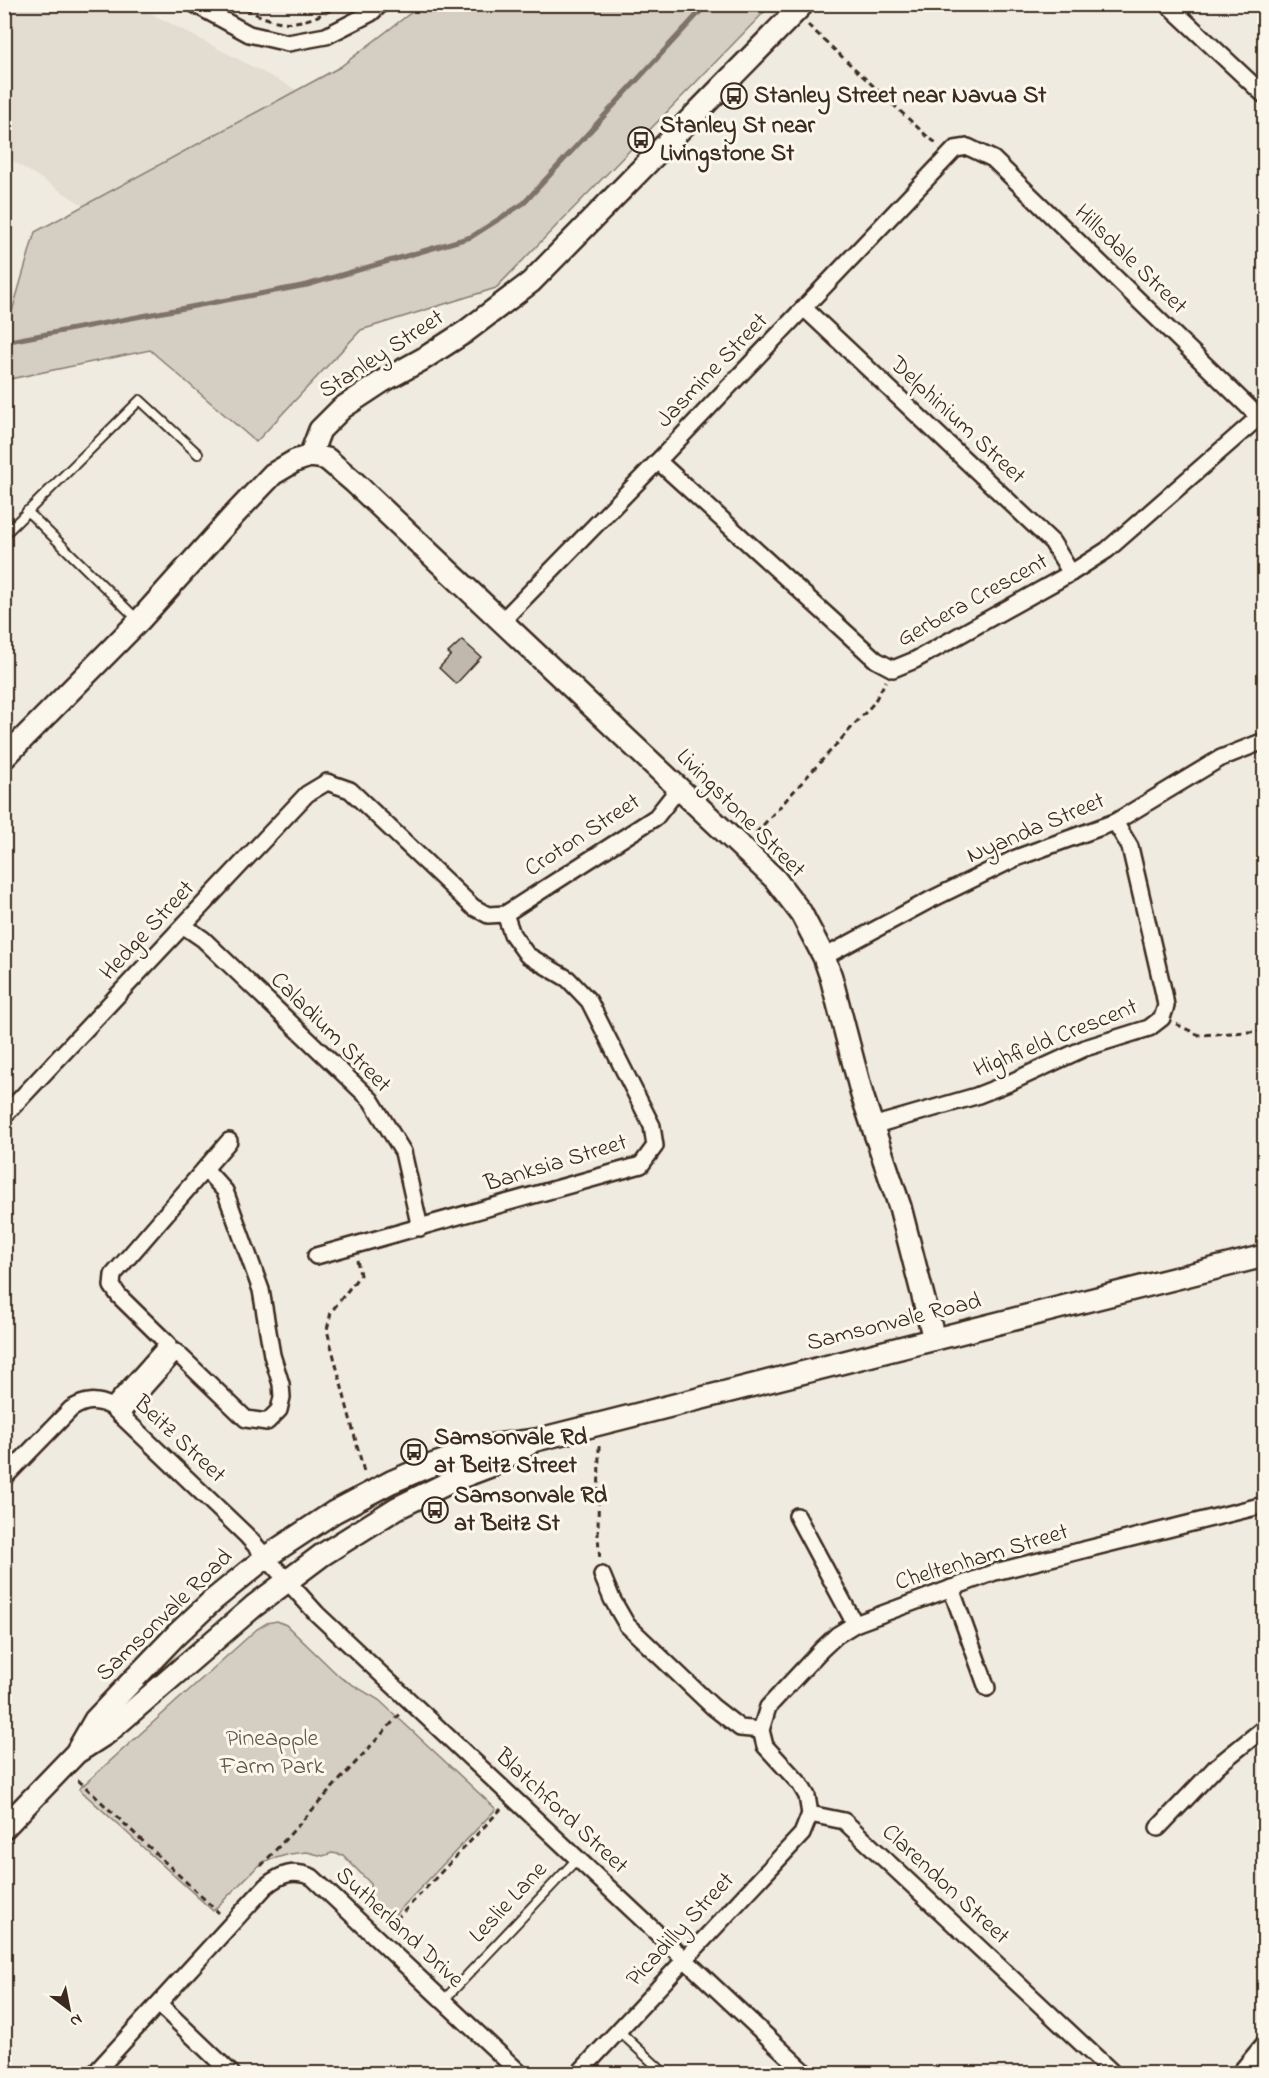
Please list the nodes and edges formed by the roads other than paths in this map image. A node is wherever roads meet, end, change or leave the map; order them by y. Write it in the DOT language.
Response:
graph roads {
  1 [pos="194,4"];
  2 [pos="381,4"];
  3 [pos="1167,4"];
  4 [pos="805,14"];
  5 [pos="1264,95"];
  6 [pos="948,147"];
  7 [pos="804,308"];
  8 [pos="1262,419"];
  9 [pos="198,454"];
  10 [pos="310,456"];
  11 [pos="658,461"];
  12 [pos="27,511"];
  13 [pos="4,535"];
  14 [pos="1071,573"];
  15 [pos="139,621"];
  16 [pos="501,621"];
  17 [pos="1264,741"];
  18 [pos="4,758"];
  19 [pos="679,788"];
  20 [pos="1115,822"];
  21 [pos="505,914"];
  22 [pos="184,926"];
  23 [pos="824,957"];
  24 [pos="4,1116"];
  25 [pos="872,1126"];
  26 [pos="229,1141"];
  27 [pos="205,1169"];
  28 [pos="420,1228"];
  29 [pos="316,1256"];
  30 [pos="1264,1256"];
  31 [pos="934,1339"];
  32 [pos="116,1411"];
  33 [pos="536,1440"];
  34 [pos="4,1479"];
  35 [pos="1264,1505"];
  36 [pos="797,1516"];
  37 [pos="266,1557"];
  38 [pos="602,1575"];
  39 [pos="286,1581"];
  40 [pos="951,1588"];
  41 [pos="855,1624"];
  42 [pos="987,1688"];
  43 [pos="1264,1728"];
  44 [pos="762,1730"];
  45 [pos="76,1753"];
  46 [pos="810,1814"];
  47 [pos="4,1828"];
  48 [pos="1158,1828"];
  49 [pos="578,1858"];
  50 [pos="685,1959"];
  51 [pos="443,2001"];
  52 [pos="159,2004"];
  53 [pos="618,2030"];
  54 [pos="1264,2044"];
  55 [pos="94,2073"];
  56 [pos="232,2073"];
  57 [pos="521,2073"];
  58 [pos="578,2073"];
  59 [pos="665,2073"];
  60 [pos="807,2073"];
  61 [pos="1114,2073"];
  62 [pos="1239,2073"];
  1 -- 2 [label="street"];
  3 -- 5 [label="street"];
  4 -- 10 [label="street, Stanley Street"];
  6 -- 7 [label="street, Jasmine Street"];
  6 -- 8 [label="street, Hillsdale Street"];
  7 -- 11 [label="street, Jasmine Street"];
  7 -- 14 [label="street, Delphinium Street"];
  8 -- 14 [label="street, Gerbera Crescent"];
  9 -- 12 [label="lane"];
  10 -- 15 [label="street"];
  10 -- 16 [label="street, Livingstone Street"];
  11 -- 14 [label="street, Gerbera Crescent"];
  11 -- 16 [label="street, Jasmine Street"];
  12 -- 13 [label="lane"];
  12 -- 15 [label="lane"];
  15 -- 18 [label="street"];
  16 -- 19 [label="street, Livingstone Street"];
  17 -- 20 [label="street, Nyanda Street"];
  19 -- 21 [label="street, Croton Street"];
  19 -- 23 [label="street, Livingstone Street"];
  20 -- 23 [label="street, Nyanda Street"];
  20 -- 25 [label="street, Highfield Crescent"];
  21 -- 22 [label="street, Hedge Street"];
  21 -- 28 [label="street, Banksia Street"];
  22 -- 24 [label="street, Hedge Street"];
  22 -- 28 [label="street, Caladium Street"];
  23 -- 25 [label="street, Livingstone Street"];
  25 -- 31 [label="street, Livingstone Street"];
  26 -- 27 [label="street"];
  27 -- 32 [label="street"];
  27 -- 32 [label="street"];
  28 -- 29 [label="street, Banksia Street"];
  30 -- 31 [label="street, Samsonvale Road"];
  31 -- 33 [label="street, Samsonvale Road"];
  32 -- 34 [label="street, Beitz Street"];
  32 -- 37 [label="street, Beitz Street"];
  33 -- 37 [label="street, Samsonvale Road"];
  33 -- 39 [label="street, Samsonvale Road"];
  35 -- 40 [label="street, Cheltenham Street"];
  36 -- 41 [label="street"];
  37 -- 39 [label="street, Beitz Street"];
  37 -- 45 [label="street, Samsonvale Road"];
  38 -- 44 [label="street"];
  39 -- 45 [label="street, Samsonvale Road"];
  39 -- 49 [label="street, Blatchford Street"];
  40 -- 41 [label="street, Cheltenham Street"];
  40 -- 42 [label="street"];
  41 -- 44 [label="street, Cheltenham Street"];
  43 -- 48 [label="street"];
  44 -- 46 [label="street"];
  45 -- 47 [label="street, Samsonvale Road"];
  46 -- 50 [label="street, Picadilly Street"];
  46 -- 61 [label="street, Clarendon Street"];
  49 -- 50 [label="street, Blatchford Street"];
  49 -- 51 [label="lane, Leslie Lane"];
  50 -- 53 [label="street, Picadilly Street"];
  50 -- 60 [label="street, Blatchford Street"];
  51 -- 52 [label="street, Sutherland Drive"];
  51 -- 57 [label="street, Sutherland Drive"];
  52 -- 55 [label="street, Sutherland Drive"];
  52 -- 56 [label="street"];
  53 -- 58 [label="street, Picadilly Street"];
  53 -- 59 [label="lane"];
  54 -- 62 [label="street"];
}
